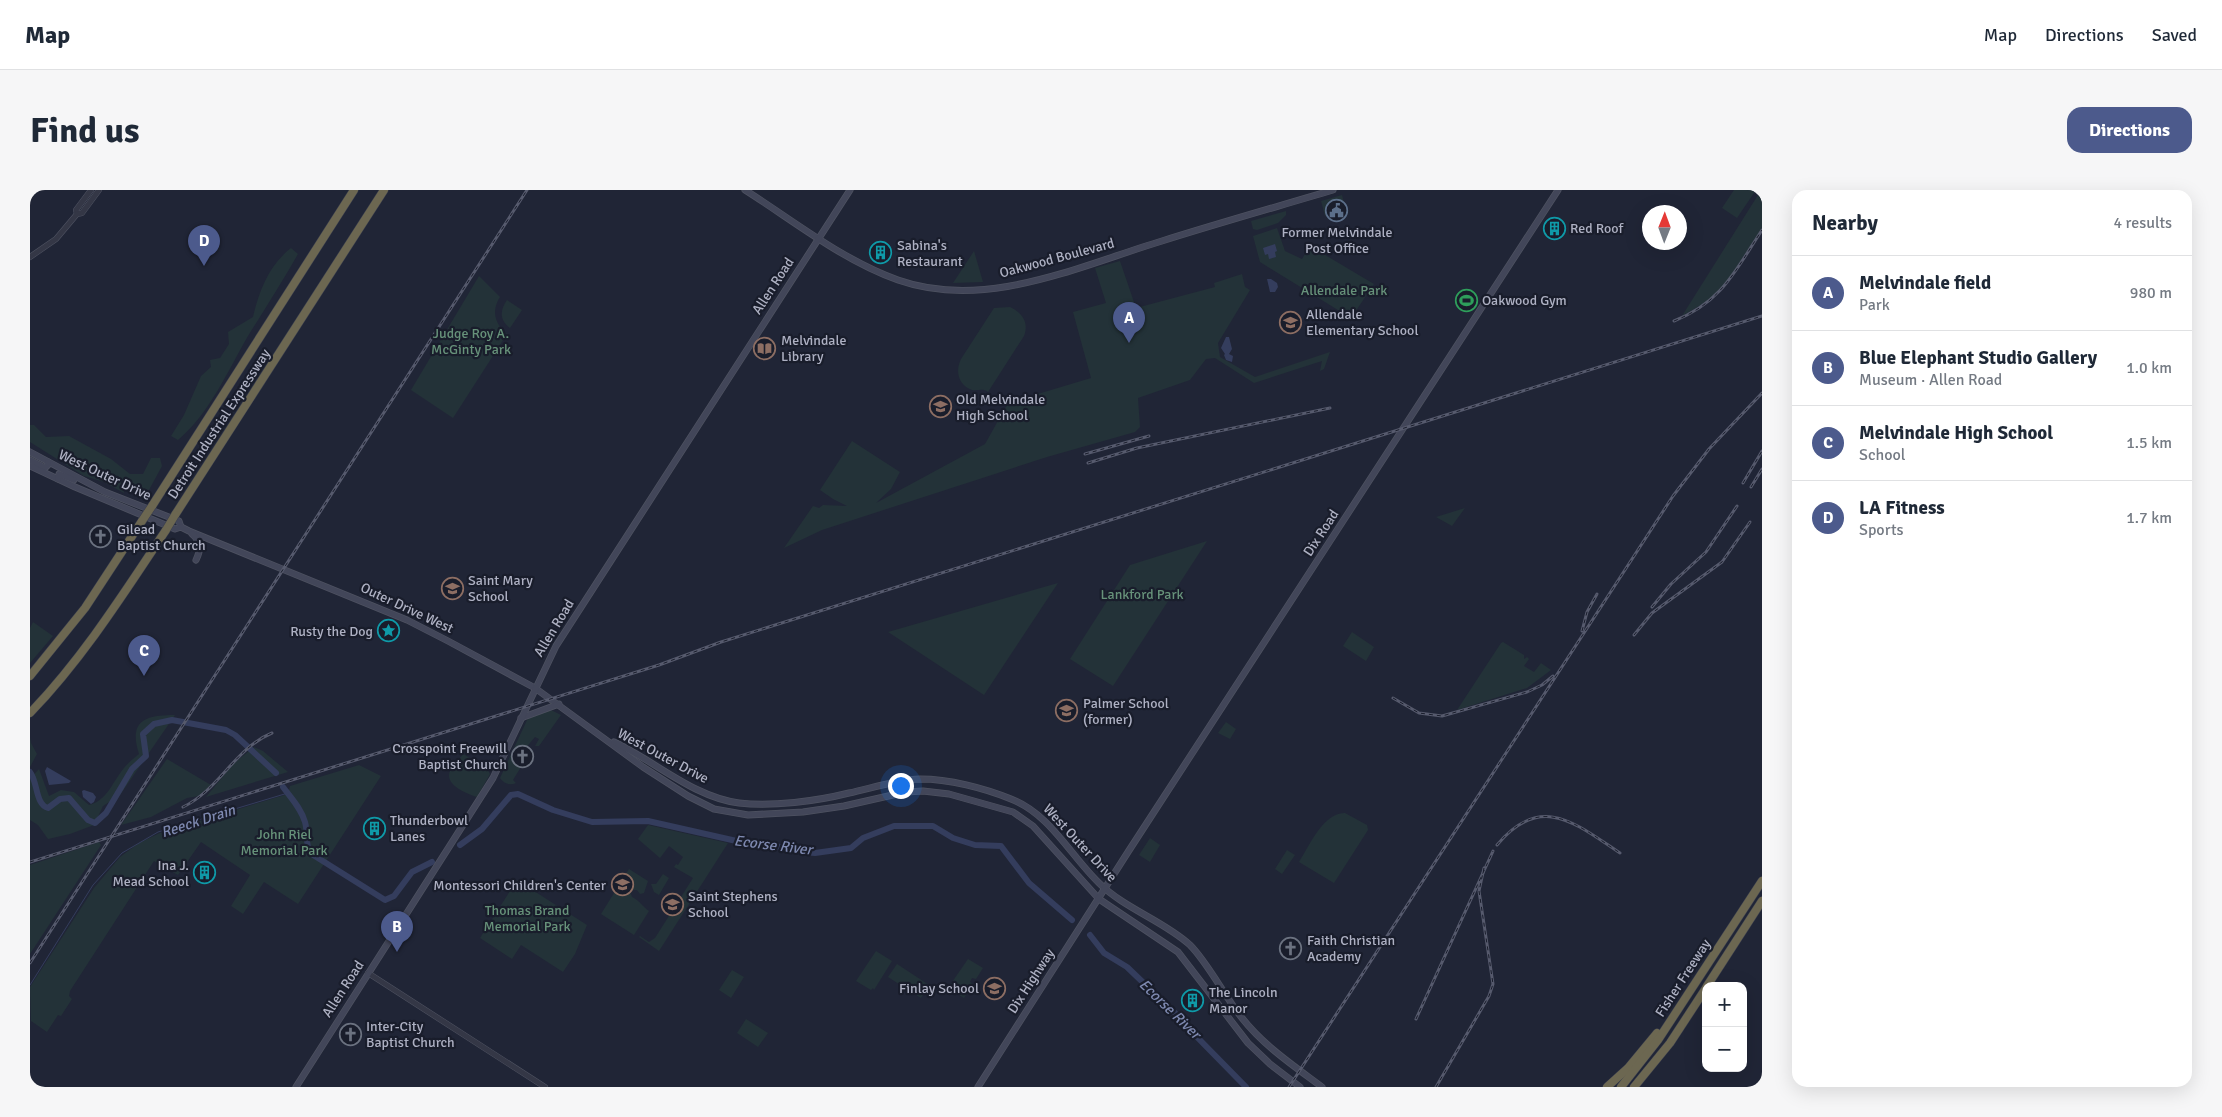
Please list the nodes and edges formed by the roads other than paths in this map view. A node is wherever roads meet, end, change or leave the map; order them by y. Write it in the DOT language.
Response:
graph roads {
  1 [pos="91,190"];
  2 [pos="99,190"];
  3 [pos="352,190"];
  4 [pos="384,190"];
  5 [pos="390,190"];
  6 [pos="745,190"];
  7 [pos="850,190"];
  8 [pos="1333,190"];
  9 [pos="1558,190"];
  10 [pos="77,214"];
  11 [pos="819,238"];
  12 [pos="347,248"];
  13 [pos="30,257"];
  14 [pos="30,452"];
  15 [pos="30,460"];
  16 [pos="48,462"];
  17 [pos="30,466"];
  18 [pos="58,479"];
  19 [pos="81,480"];
  20 [pos="183,528"];
  21 [pos="196,560"];
  22 [pos="30,676"];
  23 [pos="535,688"];
  24 [pos="559,704"];
  25 [pos="30,713"];
  26 [pos="521,718"];
  27 [pos="607,739"];
  28 [pos="1094,878"];
  29 [pos="1762,881"];
  30 [pos="1085,885"];
  31 [pos="1105,889"];
  32 [pos="1099,899"];
  33 [pos="1121,901"];
  34 [pos="1762,901"];
  35 [pos="1114,911"];
  36 [pos="1146,917"];
  37 [pos="1139,926"];
  38 [pos="368,973"];
  39 [pos="1709,982"];
  40 [pos="1702,993"];
  41 [pos="1675,1013"];
  42 [pos="1245,1021"];
  43 [pos="1234,1025"];
  44 [pos="1670,1043"];
  45 [pos="296,1087"];
  46 [pos="544,1087"];
  47 [pos="978,1087"];
  48 [pos="1300,1087"];
  49 [pos="1322,1087"];
  50 [pos="1607,1087"];
  51 [pos="1621,1087"];
  52 [pos="1634,1087"];
  53 [pos="1641,1087"];
  1 -- 10 [label="street"];
  2 -- 10 [label="street"];
  3 -- 22 [label="highway, Detroit Industrial Expressway, bridge"];
  4 -- 12 [label="highway, Detroit Industrial Expressway"];
  5 -- 12 [label="highway"];
  6 -- 11 [label="main road, Oakwood Boulevard"];
  7 -- 11 [label="main road, Allen Road"];
  8 -- 11 [label="main road, Oakwood Boulevard"];
  9 -- 31 [label="main road, Dix Road"];
  10 -- 13 [label="street"];
  11 -- 23 [label="main road, Allen Road"];
  12 -- 25 [label="highway, Detroit Industrial Expressway, bridge"];
  14 -- 16 [label="main road, West Outer Drive"];
  15 -- 16 [label="main road"];
  16 -- 19 [label="main road, West Outer Drive"];
  17 -- 18 [label="main road, West Outer Drive"];
  18 -- 19 [label="main road"];
  18 -- 20 [label="main road, West Outer Drive"];
  19 -- 20 [label="main road, West Outer Drive"];
  20 -- 21 [label="main road"];
  20 -- 23 [label="main road, Outer Drive West"];
  23 -- 24 [label="main road, Outer Drive West"];
  23 -- 26 [label="main road, Allen Road"];
  24 -- 26 [label="main road"];
  24 -- 27 [label="main road, Outer Drive West"];
  26 -- 38 [label="main road, Allen Road"];
  27 -- 28 [label="main road, West Outer Drive"];
  27 -- 30 [label="main road, West Outer Drive"];
  28 -- 30 [label="main road"];
  28 -- 31 [label="main road, West Outer Drive"];
  29 -- 41 [label="highway, Fisher Freeway"];
  30 -- 32 [label="main road, West Outer Drive"];
  31 -- 32 [label="main road, Dix Highway"];
  31 -- 33 [label="main road, West Outer Drive"];
  32 -- 35 [label="main road, West Outer Drive"];
  32 -- 47 [label="main road, Dix Highway"];
  33 -- 35 [label="main road"];
  33 -- 36 [label="main road, West Outer Drive"];
  34 -- 39 [label="highway, Fisher Freeway"];
  35 -- 37 [label="main road, West Outer Drive"];
  36 -- 37 [label="main road"];
  36 -- 42 [label="main road, West Outer Drive"];
  37 -- 43 [label="main road, West Outer Drive"];
  38 -- 45 [label="main road, Allen Road"];
  38 -- 46 [label="street"];
  40 -- 44 [label="highway, Fisher Freeway"];
  41 -- 50 [label="highway"];
  41 -- 51 [label="highway, Fisher Freeway"];
  42 -- 43 [label="main road"];
  42 -- 49 [label="main road, West Outer Drive"];
  43 -- 48 [label="main road, West Outer Drive"];
  44 -- 52 [label="highway, Fisher Freeway"];
  44 -- 53 [label="highway"];
}
